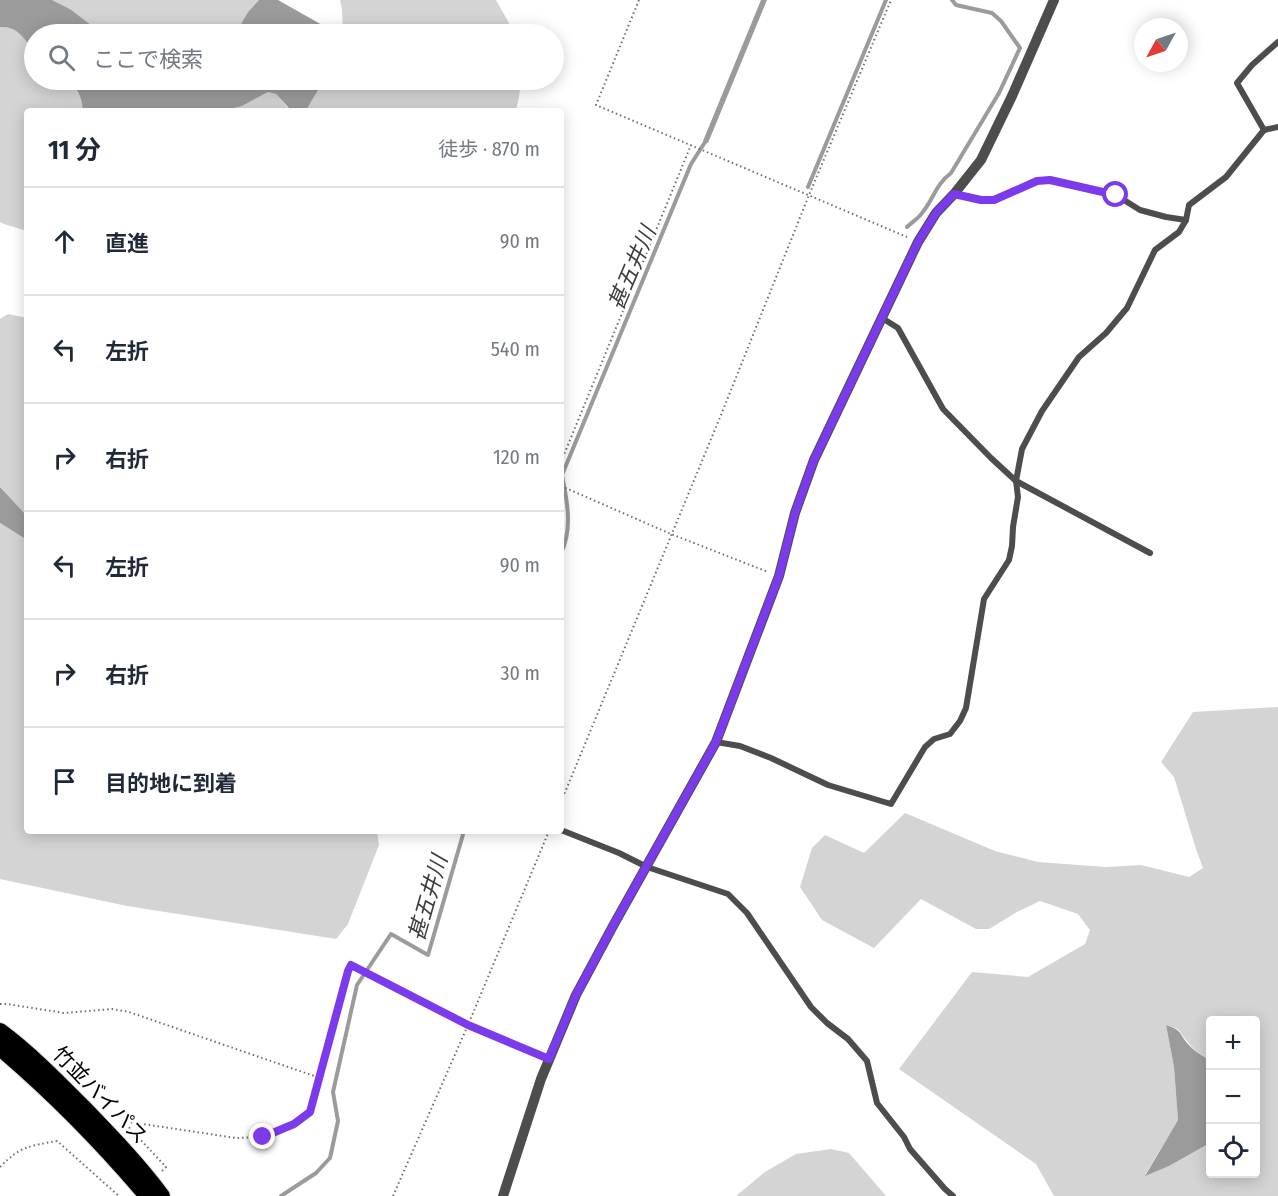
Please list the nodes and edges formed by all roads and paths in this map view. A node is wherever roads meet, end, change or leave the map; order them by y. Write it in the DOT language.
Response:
graph roads {
  1 [pos="639,0"];
  2 [pos="891,0"];
  3 [pos="1054,0"];
  4 [pos="1278,42"];
  5 [pos="1278,127"];
  6 [pos="1264,130"];
  7 [pos="691,145"];
  8 [pos="954,194"];
  9 [pos="809,195"];
  10 [pos="1186,220"];
  11 [pos="918,242"];
  12 [pos="882,318"];
  13 [pos="564,455"];
  14 [pos="1016,481"];
  15 [pos="564,487"];
  16 [pos="671,534"];
  17 [pos="1150,553"];
  18 [pos="779,576"];
  19 [pos="716,742"];
  20 [pos="564,795"];
  21 [pos="564,831"];
  22 [pos="548,834"];
  23 [pos="647,867"];
  24 [pos="0,1004"];
  25 [pos="468,1025"];
  26 [pos="0,1031"];
  27 [pos="0,1048"];
  28 [pos="549,1059"];
  29 [pos="320,1078"];
  30 [pos="0,1167"];
  31 [pos="149,1189"];
  32 [pos="119,1196"];
  33 [pos="162,1196"];
  34 [pos="393,1196"];
  35 [pos="503,1196"];
  36 [pos="953,1196"];
  1 -- 7 [label="path"];
  2 -- 9 [label="path"];
  3 -- 8 [label="street"];
  4 -- 6 [label="street"];
  5 -- 6 [label="street"];
  6 -- 10 [label="street"];
  7 -- 9 [label="path"];
  7 -- 13 [label="path"];
  8 -- 10 [label="street"];
  8 -- 11 [label="street"];
  9 -- 11 [label="path"];
  9 -- 16 [label="path"];
  10 -- 14 [label="street"];
  11 -- 12 [label="street"];
  12 -- 14 [label="street"];
  12 -- 18 [label="street"];
  14 -- 17 [label="street"];
  14 -- 19 [label="street"];
  15 -- 16 [label="path"];
  16 -- 18 [label="path"];
  16 -- 20 [label="path"];
  18 -- 19 [label="street"];
  19 -- 23 [label="street"];
  21 -- 23 [label="street"];
  22 -- 25 [label="path"];
  23 -- 28 [label="street"];
  23 -- 36 [label="street"];
  24 -- 29 [label="path"];
  25 -- 28 [label="path"];
  25 -- 29 [label="path"];
  25 -- 34 [label="path"];
  26 -- 31 [label="highway, 竹並バイパス"];
  27 -- 31 [label="highway, 竹並バイパス"];
  28 -- 35 [label="street"];
  29 -- 31 [label="path"];
  30 -- 32 [label="path"];
  31 -- 33 [label="highway, 竹並バイパス"];
}
